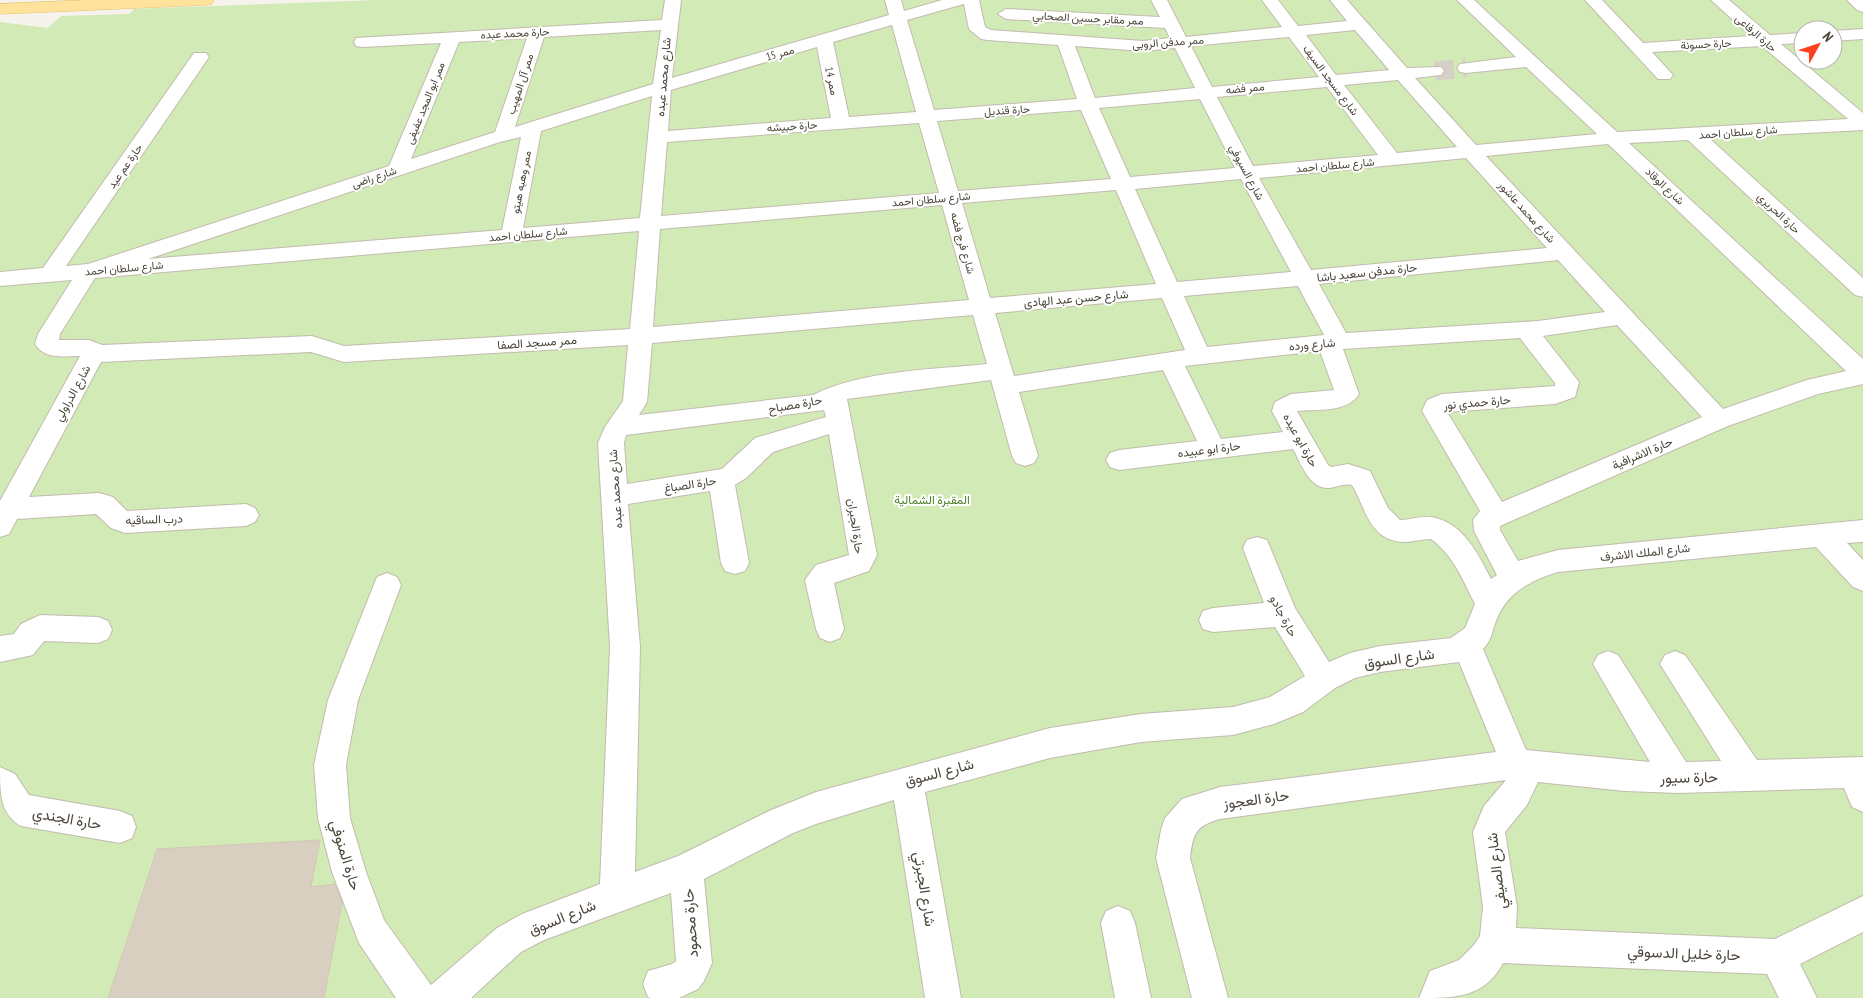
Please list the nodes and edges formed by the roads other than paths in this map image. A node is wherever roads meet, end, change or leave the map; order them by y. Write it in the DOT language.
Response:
graph roads {
  1 [pos="206,0"];
  2 [pos="673,0"];
  3 [pos="959,0"];
  4 [pos="971,0"];
  5 [pos="1159,0"];
  6 [pos="1270,0"];
  7 [pos="1338,0"];
  8 [pos="1465,0"];
  9 [pos="1593,0"];
  10 [pos="1719,0"];
  11 [pos="1854,0"];
  12 [pos="1863,7"];
  13 [pos="0,9"];
  14 [pos="896,9"];
  15 [pos="1006,14"];
  16 [pos="1171,23"];
  17 [pos="668,25"];
  18 [pos="1360,25"];
  19 [pos="537,32"];
  20 [pos="1295,32"];
  21 [pos="1863,34"];
  22 [pos="1843,35"];
  23 [pos="452,37"];
  24 [pos="1793,39"];
  25 [pos="824,40"];
  26 [pos="1765,40"];
  27 [pos="1065,41"];
  28 [pos="362,42"];
  29 [pos="1181,42"];
  30 [pos="1638,48"];
  31 [pos="200,57"];
  32 [pos="1532,61"];
  33 [pos="1466,68"];
  34 [pos="1435,71"];
  35 [pos="1401,74"];
  36 [pos="1664,75"];
  37 [pos="1332,80"];
  38 [pos="662,87"];
  39 [pos="1206,92"];
  40 [pos="1088,104"];
  41 [pos="926,115"];
  42 [pos="841,122"];
  43 [pos="1863,124"];
  44 [pos="532,128"];
  45 [pos="503,135"];
  46 [pos="1694,135"];
  47 [pos="658,137"];
  48 [pos="1614,138"];
  49 [pos="1473,152"];
  50 [pos="1392,160"];
  51 [pos="397,170"];
  52 [pos="1247,173"];
  53 [pos="1124,183"];
  54 [pos="950,198"];
  55 [pos="651,223"];
  56 [pos="511,235"];
  57 [pos="1564,253"];
  58 [pos="88,272"];
  59 [pos="49,275"];
  60 [pos="1306,278"];
  61 [pos="0,279"];
  62 [pos="1170,290"];
  63 [pos="1863,290"];
  64 [pos="981,306"];
  65 [pos="1622,317"];
  66 [pos="1526,329"];
  67 [pos="640,336"];
  68 [pos="1334,342"];
  69 [pos="93,354"];
  70 [pos="1199,356"];
  71 [pos="1170,359"];
  72 [pos="1863,373"];
  73 [pos="1863,376"];
  74 [pos="1002,379"];
  75 [pos="834,395"];
  76 [pos="1719,420"];
  77 [pos="838,422"];
  78 [pos="619,427"];
  79 [pos="1300,439"];
  80 [pos="1213,449"];
  81 [pos="1025,456"];
  82 [pos="1119,460"];
  83 [pos="721,479"];
  84 [pos="616,496"];
  85 [pos="1496,515"];
  86 [pos="246,516"];
  87 [pos="5,518"];
  88 [pos="1863,531"];
  89 [pos="1822,535"];
  90 [pos="1257,548"];
  91 [pos="735,563"];
  92 [pos="1513,578"];
  93 [pos="1863,580"];
  94 [pos="387,585"];
  95 [pos="1489,602"];
  96 [pos="1282,614"];
  97 [pos="1213,620"];
  98 [pos="830,629"];
  99 [pos="98,630"];
  100 [pos="1467,645"];
  101 [pos="0,649"];
  102 [pos="1608,664"];
  103 [pos="1675,664"];
  104 [pos="1324,679"];
  105 [pos="1516,764"];
  106 [pos="1748,775"];
  107 [pos="1678,778"];
  108 [pos="1860,780"];
  109 [pos="907,781"];
  110 [pos="0,782"];
  111 [pos="120,827"];
  112 [pos="686,870"];
  113 [pos="617,896"];
  114 [pos="1863,913"];
  115 [pos="1118,923"];
  116 [pos="1495,945"];
  117 [pos="1777,957"];
  118 [pos="660,984"];
  119 [pos="418,998"];
  120 [pos="444,998"];
  121 [pos="943,998"];
  122 [pos="1133,998"];
  123 [pos="1210,998"];
  124 [pos="1437,998"];
  125 [pos="1798,998"];
  1 -- 13 [label="main road"];
  2 -- 17 [label="street, شارع محمد عبده"];
  3 -- 14 [label="street, ممر 15"];
  4 -- 27 [label="street, ممر مدفن الروبى"];
  5 -- 16 [label="street, شارع السيوفي"];
  6 -- 20 [label="street, شارع مسجد السيف"];
  7 -- 18 [label="street, شارع محمد عاشور"];
  8 -- 32 [label="street, شارع الوقاد"];
  9 -- 30 [label="street"];
  10 -- 26 [label="street, حارة الرفاعى"];
  11 -- 12 [label="street"];
  14 -- 25 [label="street, ممر 15"];
  14 -- 41 [label="street, شارع فرج فضه"];
  15 -- 16 [label="street, ممر مقابر حسين الصحابي"];
  16 -- 29 [label="street, شارع السيوفي"];
  17 -- 19 [label="street, حارة محمد عبده"];
  17 -- 38 [label="street, شارع محمد عبده"];
  18 -- 20 [label="street, ممر مدفن الروبى"];
  18 -- 35 [label="street, شارع محمد عاشور"];
  19 -- 23 [label="street, حارة محمد عبده"];
  19 -- 45 [label="street, ممر آل المهيب"];
  20 -- 29 [label="street, ممر مدفن الروبى"];
  20 -- 37 [label="street, شارع مسجد السيف"];
  21 -- 22 [label="street"];
  23 -- 28 [label="street, حارة محمد عبده"];
  23 -- 51 [label="street, ممر ابو المجد عفيفى"];
  24 -- 26 [label="street, حارة حسونة"];
  25 -- 38 [label="street, ممر 15"];
  25 -- 42 [label="street, ممر 14"];
  26 -- 30 [label="street, حارة حسونة"];
  26 -- 43 [label="street, حارة الرفاعى"];
  27 -- 29 [label="street, ممر مدفن الروبى"];
  27 -- 40 [label="street"];
  29 -- 39 [label="street, شارع السيوفي"];
  30 -- 36 [label="street"];
  31 -- 59 [label="street, حارة عم عيد"];
  32 -- 33 [label="street"];
  32 -- 48 [label="street, شارع الوقاد"];
  34 -- 35 [label="street"];
  35 -- 37 [label="street, ممر فضه"];
  35 -- 49 [label="street, شارع محمد عاشور"];
  37 -- 39 [label="street, ممر فضه"];
  37 -- 50 [label="street, شارع مسجد السيف"];
  38 -- 44 [label="street, شارع راضى"];
  38 -- 47 [label="street, شارع محمد عبده"];
  39 -- 40 [label="street, ممر فضه"];
  39 -- 52 [label="street, شارع السيوفي"];
  40 -- 41 [label="street, حارة قنديل"];
  40 -- 53 [label="street"];
  41 -- 42 [label="street, حارة حبيشه"];
  41 -- 54 [label="street, شارع فرج فضه"];
  42 -- 47 [label="street, حارة حبيشه"];
  43 -- 46 [label="street, شارع سلطان احمد"];
  44 -- 45 [label="street, شارع راضى"];
  44 -- 56 [label="street, ممر وهبه هيتو"];
  45 -- 51 [label="street, شارع راضى"];
  46 -- 48 [label="street, شارع سلطان احمد"];
  46 -- 63 [label="street, حارة الحريري"];
  47 -- 55 [label="street, شارع محمد عبده"];
  48 -- 49 [label="street, شارع سلطان احمد"];
  48 -- 72 [label="street, شارع الوقاد"];
  49 -- 50 [label="street, شارع سلطان احمد"];
  49 -- 57 [label="street, شارع محمد عاشور"];
  50 -- 52 [label="street, شارع سلطان احمد"];
  51 -- 58 [label="street, شارع راضى"];
  52 -- 53 [label="street, شارع سلطان احمد"];
  52 -- 60 [label="street, شارع السيوفي"];
  53 -- 54 [label="street, شارع سلطان احمد"];
  53 -- 62 [label="street"];
  54 -- 55 [label="street, شارع سلطان احمد"];
  54 -- 64 [label="street, شارع فرج فضه"];
  55 -- 56 [label="street, شارع سلطان احمد"];
  55 -- 67 [label="street, شارع محمد عبده"];
  56 -- 58 [label="street, شارع سلطان احمد"];
  57 -- 60 [label="street, حارة مدفن سعيد باشا"];
  57 -- 65 [label="street, شارع محمد عاشور"];
  58 -- 59 [label="street, شارع سلطان احمد"];
  58 -- 69 [label="street, شارع الدراولي"];
  59 -- 61 [label="street, شارع سلطان احمد"];
  60 -- 62 [label="street, حارة مدفن سعيد باشا"];
  60 -- 68 [label="street, شارع السيوفي"];
  62 -- 64 [label="street, شارع حسن عبد الهادى"];
  62 -- 70 [label="street"];
  64 -- 67 [label="street, ممر مسجد الصفا"];
  64 -- 74 [label="street, شارع فرج فضه"];
  65 -- 66 [label="street, شارع ورده"];
  65 -- 76 [label="street, شارع محمد عاشور"];
  66 -- 68 [label="street, شارع ورده"];
  66 -- 85 [label="street, حارة حمدي نور"];
  67 -- 69 [label="street, ممر مسجد الصفا"];
  67 -- 78 [label="street, شارع محمد عبده"];
  68 -- 70 [label="street, شارع ورده"];
  68 -- 79 [label="street, حارة ابو عيده"];
  69 -- 87 [label="street, شارع الدراولي"];
  70 -- 71 [label="street, شارع ورده"];
  71 -- 74 [label="street, شارع ورده"];
  71 -- 80 [label="street"];
  73 -- 76 [label="street, حارة الاشرافية"];
  74 -- 75 [label="street, حارة مصباح"];
  74 -- 81 [label="street, شارع فرج فضه"];
  75 -- 77 [label="street, حارة الجبران"];
  75 -- 78 [label="street, حارة مصباح"];
  76 -- 85 [label="street, حارة الاشرافية"];
  77 -- 83 [label="street, حارة الصباغ"];
  77 -- 98 [label="street, حارة الجبران"];
  78 -- 84 [label="street, شارع محمد عبده"];
  79 -- 80 [label="street, حارة ابو عبيده"];
  79 -- 95 [label="street, حارة ابو عيده"];
  80 -- 82 [label="street, حارة ابو عبيده"];
  83 -- 84 [label="street, حارة الصباغ"];
  83 -- 91 [label="street"];
  84 -- 113 [label="street, شارع محمد عبده"];
  85 -- 92 [label="street"];
  86 -- 87 [label="street, درب الساقيه"];
  88 -- 89 [label="street, شارع الملك الاشرف"];
  89 -- 92 [label="street, شارع الملك الاشرف"];
  89 -- 93 [label="street"];
  90 -- 96 [label="street, حارة جادو"];
  92 -- 95 [label="street, شارع الملك الاشرف"];
  94 -- 119 [label="street, حارة المنوفي"];
  95 -- 100 [label="street, شارع الملك الاشرف"];
  96 -- 97 [label="street"];
  96 -- 104 [label="street, حارة جادو"];
  99 -- 101 [label="street"];
  100 -- 104 [label="street, شارع السوق"];
  100 -- 105 [label="street, شارع الصيفي"];
  102 -- 107 [label="street"];
  103 -- 106 [label="street"];
  104 -- 109 [label="street, شارع السوق"];
  105 -- 107 [label="street, حارة سيور"];
  105 -- 116 [label="street, شارع الصيفي"];
  105 -- 123 [label="street, حارة العجوز"];
  106 -- 107 [label="street, حارة سيور"];
  106 -- 108 [label="street, حارة سيور"];
  109 -- 112 [label="street, شارع السوق"];
  109 -- 121 [label="street, شارع الجبرتي"];
  110 -- 111 [label="street, حارة الجندي"];
  112 -- 113 [label="street, شارع السوق"];
  112 -- 118 [label="street, حارة محمود"];
  113 -- 120 [label="street, شارع السوق"];
  114 -- 117 [label="street, حارة خليل الدسوقي"];
  115 -- 122 [label="street"];
  116 -- 117 [label="street, حارة خليل الدسوقي"];
  116 -- 124 [label="street, شارع الصيفي"];
  117 -- 125 [label="street"];
}
